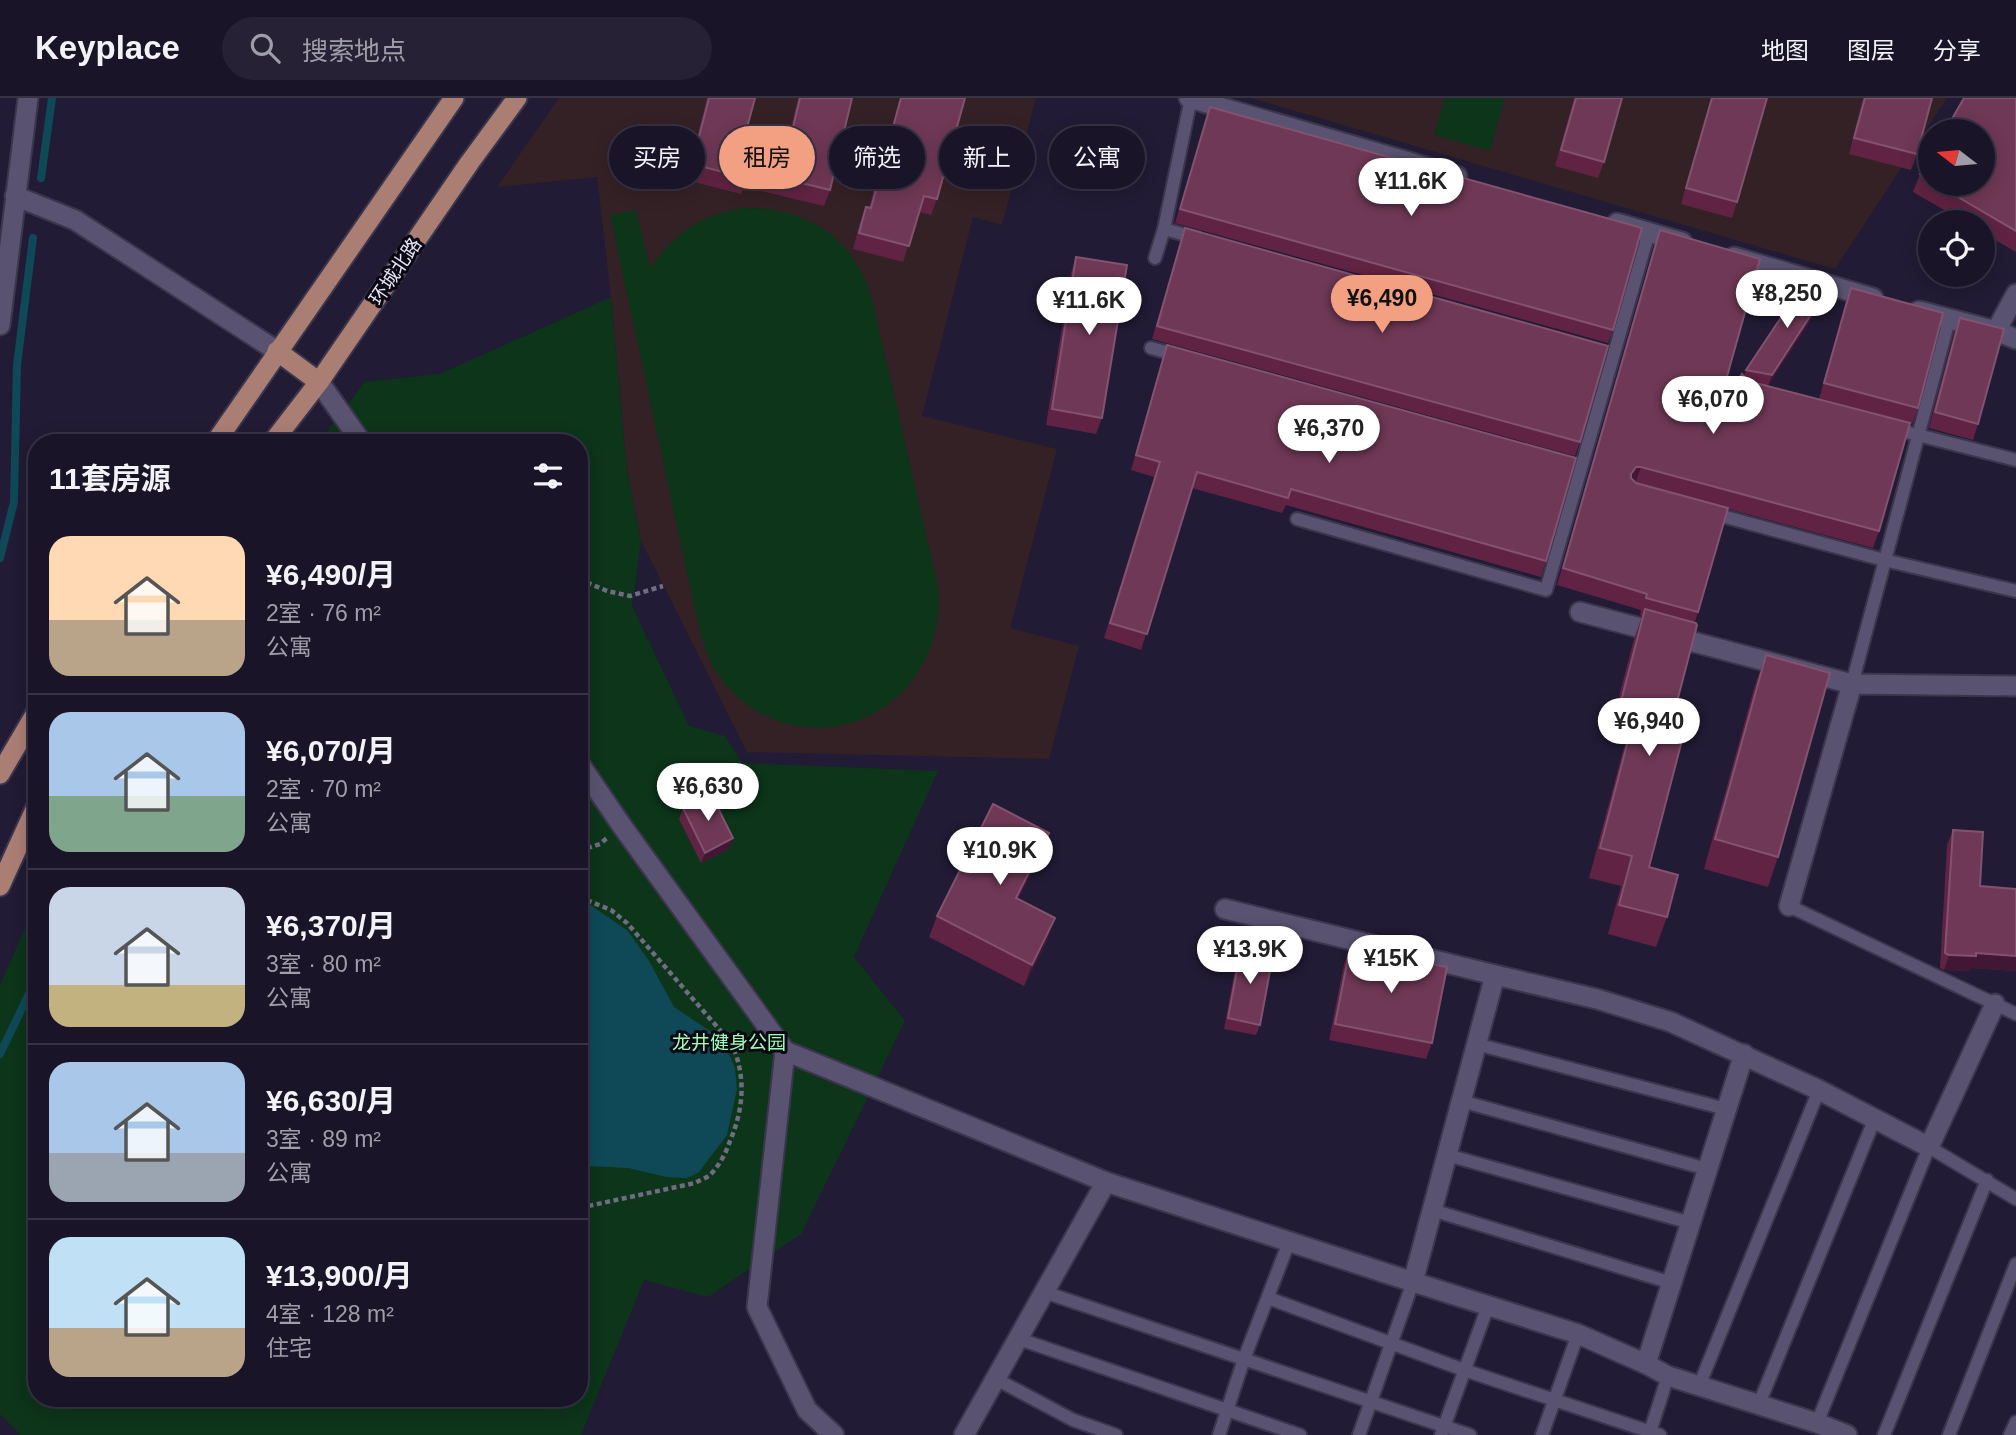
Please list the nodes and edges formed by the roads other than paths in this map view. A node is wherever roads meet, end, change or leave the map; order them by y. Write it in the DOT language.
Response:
graph roads {
  1 [pos="28,98"];
  2 [pos="454,98"];
  3 [pos="517,98"];
  4 [pos="1190,98"];
  5 [pos="1479,183"];
  6 [pos="15,196"];
  7 [pos="1596,217"];
  8 [pos="1164,229"];
  9 [pos="1649,232"];
  10 [pos="1203,240"];
  11 [pos="1155,258"];
  12 [pos="2016,294"];
  13 [pos="1949,320"];
  14 [pos="0,326"];
  15 [pos="1996,331"];
  16 [pos="2016,339"];
  17 [pos="1151,348"];
  18 [pos="1599,350"];
  19 [pos="277,352"];
  20 [pos="1613,354"];
  21 [pos="1191,359"];
  22 [pos="319,382"];
  23 [pos="1904,431"];
  24 [pos="221,434"];
  25 [pos="279,434"];
  26 [pos="356,434"];
  27 [pos="1917,435"];
  28 [pos="2016,460"];
  29 [pos="1568,463"];
  30 [pos="1581,467"];
  31 [pos="1699,510"];
  32 [pos="1297,519"];
  33 [pos="1884,560"];
  34 [pos="2016,591"];
  35 [pos="1580,612"];
  36 [pos="1852,684"];
  37 [pos="2016,686"];
  38 [pos="28,726"];
  39 [pos="0,774"];
  40 [pos="588,776"];
  41 [pos="28,825"];
  42 [pos="0,886"];
  43 [pos="1789,906"];
  44 [pos="1225,909"];
  45 [pos="1495,975"];
  46 [pos="1995,1004"];
  47 [pos="2016,1014"];
  48 [pos="1476,1044"];
  49 [pos="785,1051"];
  50 [pos="1744,1054"];
  51 [pos="1819,1090"];
  52 [pos="1461,1101"];
  53 [pos="1726,1110"];
  54 [pos="1875,1118"];
  55 [pos="1929,1147"];
  56 [pos="1447,1155"];
  57 [pos="1707,1169"];
  58 [pos="1987,1180"];
  59 [pos="1107,1182"];
  60 [pos="2016,1199"];
  61 [pos="1432,1210"];
  62 [pos="1691,1223"];
  63 [pos="1289,1242"];
  64 [pos="2016,1264"];
  65 [pos="1413,1282"];
  66 [pos="1672,1283"];
  67 [pos="1044,1292"];
  68 [pos="1268,1298"];
  69 [pos="1488,1306"];
  70 [pos="1578,1334"];
  71 [pos="1019,1339"];
  72 [pos="1391,1344"];
  73 [pos="1244,1359"];
  74 [pos="1646,1364"];
  75 [pos="1464,1370"];
  76 [pos="1668,1376"];
  77 [pos="996,1378"];
  78 [pos="1699,1386"];
  79 [pos="1371,1401"];
  80 [pos="1554,1401"];
  81 [pos="1759,1404"];
  82 [pos="1228,1410"];
  83 [pos="2016,1422"];
  84 [pos="1809,1426"];
  85 [pos="1442,1431"];
  86 [pos="1653,1434"];
  87 [pos="834,1435"];
  88 [pos="964,1435"];
  89 [pos="1116,1435"];
  90 [pos="1219,1435"];
  91 [pos="1300,1435"];
  92 [pos="1359,1435"];
  93 [pos="1470,1435"];
  94 [pos="1542,1435"];
  95 [pos="1847,1435"];
  96 [pos="1884,1435"];
  97 [pos="1949,1435"];
  98 [pos="2010,1435"];
  1 -- 6 [label="street"];
  2 -- 19 [label="main road"];
  3 -- 22 [label="main road, 环城北路"];
  4 -- 5 [label="street"];
  4 -- 8 [label="lane"];
  6 -- 14 [label="street"];
  6 -- 19 [label="street"];
  7 -- 9 [label="street"];
  8 -- 10 [label="lane"];
  8 -- 11 [label="lane"];
  9 -- 13 [label="street"];
  9 -- 20 [label="lane"];
  12 -- 15 [label="street"];
  13 -- 15 [label="street"];
  13 -- 27 [label="lane"];
  15 -- 16 [label="street"];
  17 -- 21 [label="lane"];
  18 -- 20 [label="lane"];
  19 -- 22 [label="main road"];
  19 -- 24 [label="main road"];
  20 -- 30 [label="lane"];
  22 -- 25 [label="main road, 环城北路"];
  22 -- 26 [label="street"];
  23 -- 27 [label="lane"];
  27 -- 28 [label="lane"];
  27 -- 33 [label="lane"];
  29 -- 30 [label="lane"];
  30 -- 32 [label="lane"];
  31 -- 33 [label="lane"];
  33 -- 34 [label="lane"];
  33 -- 36 [label="lane"];
  35 -- 36 [label="street"];
  36 -- 37 [label="street"];
  36 -- 43 [label="street"];
  38 -- 39 [label="main road"];
  40 -- 49 [label="street"];
  41 -- 42 [label="main road"];
  43 -- 46 [label="lane"];
  44 -- 45 [label="street"];
  45 -- 48 [label="street"];
  45 -- 50 [label="street"];
  46 -- 47 [label="lane"];
  46 -- 55 [label="street"];
  48 -- 52 [label="street"];
  48 -- 53 [label="lane"];
  49 -- 59 [label="street"];
  49 -- 87 [label="street"];
  50 -- 51 [label="street"];
  50 -- 53 [label="street"];
  51 -- 54 [label="street"];
  51 -- 78 [label="lane"];
  52 -- 56 [label="street"];
  52 -- 57 [label="lane"];
  53 -- 57 [label="street"];
  54 -- 55 [label="street"];
  54 -- 81 [label="lane"];
  55 -- 58 [label="lane"];
  55 -- 84 [label="lane"];
  56 -- 61 [label="street"];
  56 -- 62 [label="lane"];
  57 -- 62 [label="street"];
  58 -- 60 [label="lane"];
  58 -- 96 [label="lane"];
  59 -- 63 [label="street"];
  59 -- 67 [label="street"];
  61 -- 65 [label="street"];
  61 -- 66 [label="lane"];
  62 -- 66 [label="street"];
  63 -- 65 [label="street"];
  63 -- 68 [label="lane"];
  64 -- 97 [label="lane"];
  65 -- 69 [label="street"];
  65 -- 72 [label="lane"];
  66 -- 74 [label="street"];
  67 -- 71 [label="street"];
  67 -- 73 [label="lane"];
  68 -- 72 [label="lane"];
  68 -- 73 [label="lane"];
  69 -- 70 [label="street"];
  69 -- 75 [label="lane"];
  70 -- 74 [label="street"];
  70 -- 80 [label="lane"];
  71 -- 77 [label="street"];
  71 -- 82 [label="lane"];
  72 -- 75 [label="lane"];
  72 -- 79 [label="lane"];
  73 -- 79 [label="lane"];
  73 -- 82 [label="lane"];
  74 -- 76 [label="street"];
  75 -- 80 [label="lane"];
  75 -- 85 [label="lane"];
  76 -- 78 [label="street"];
  76 -- 86 [label="lane"];
  77 -- 88 [label="street"];
  77 -- 89 [label="lane"];
  78 -- 81 [label="street"];
  79 -- 85 [label="lane"];
  79 -- 92 [label="lane"];
  80 -- 86 [label="lane"];
  80 -- 94 [label="lane"];
  81 -- 84 [label="street"];
  82 -- 90 [label="lane"];
  82 -- 91 [label="lane"];
  83 -- 98 [label="lane"];
  84 -- 95 [label="street"];
  85 -- 93 [label="lane"];
}
